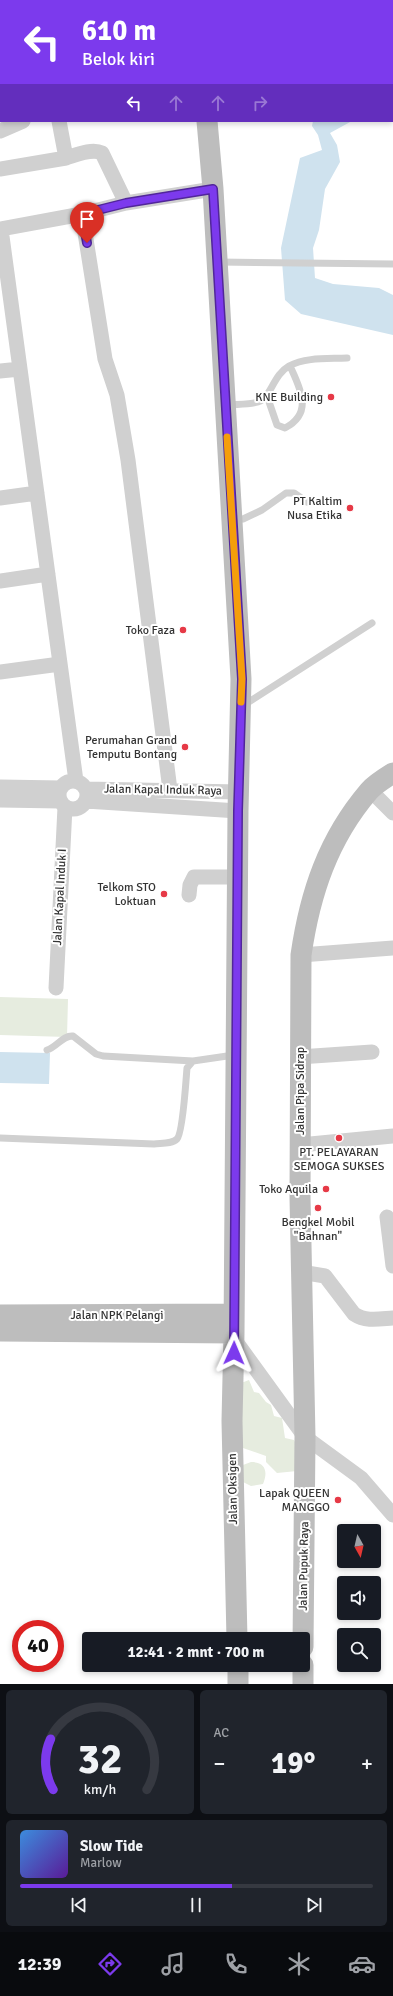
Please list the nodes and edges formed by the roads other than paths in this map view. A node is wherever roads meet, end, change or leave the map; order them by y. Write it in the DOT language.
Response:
graph roads {
  1 [pos="21,122"];
  2 [pos="59,122"];
  3 [pos="207,122"];
  4 [pos="0,131"];
  5 [pos="66,158"];
  6 [pos="0,169"];
  7 [pos="213,189"];
  8 [pos="123,204"];
  9 [pos="82,214"];
  10 [pos="0,229"];
  11 [pos="218,262"];
  12 [pos="393,264"];
  13 [pos="5,303"];
  14 [pos="347,358"];
  15 [pos="290,366"];
  16 [pos="20,369"];
  17 [pos="0,371"];
  18 [pos="267,396"];
  19 [pos="225,405"];
  20 [pos="37,493"];
  21 [pos="0,498"];
  22 [pos="307,502"];
  23 [pos="231,520"];
  24 [pos="48,574"];
  25 [pos="0,581"];
  26 [pos="372,623"];
  27 [pos="60,664"];
  28 [pos="0,672"];
  29 [pos="241,707"];
  30 [pos="393,773"];
  31 [pos="0,787"];
  32 [pos="83,790"];
  33 [pos="170,790"];
  34 [pos="370,790"];
  35 [pos="62,799"];
  36 [pos="0,800"];
  37 [pos="238,801"];
  38 [pos="393,813"];
  39 [pos="237,877"];
  40 [pos="189,895"];
  41 [pos="393,948"];
  42 [pos="301,954"];
  43 [pos="56,988"];
  44 [pos="46,1050"];
  45 [pos="372,1052"];
  46 [pos="236,1055"];
  47 [pos="299,1056"];
  48 [pos="193,1062"];
  49 [pos="393,1136"];
  50 [pos="0,1138"];
  51 [pos="300,1145"];
  52 [pos="387,1217"];
  53 [pos="393,1266"];
  54 [pos="301,1272"];
  55 [pos="0,1314"];
  56 [pos="393,1318"];
  57 [pos="234,1329"];
  58 [pos="0,1331"];
  59 [pos="305,1437"];
  60 [pos="393,1515"];
  61 [pos="237,1632"];
  62 [pos="303,1632"];
  63 [pos="238,1672"];
  64 [pos="303,1672"];
  65 [pos="238,1684"];
  66 [pos="303,1684"];
  1 -- 4 [label="street"];
  2 -- 5 [label="street"];
  3 -- 7 [label="street"];
  5 -- 6 [label="street"];
  5 -- 8 [label="street"];
  7 -- 8 [label="street"];
  7 -- 11 [label="street"];
  8 -- 9 [label="street"];
  9 -- 10 [label="street"];
  9 -- 33 [label="street"];
  10 -- 13 [label="street"];
  11 -- 12 [label="lane"];
  11 -- 19 [label="street"];
  13 -- 16 [label="street"];
  14 -- 15 [label="lane"];
  15 -- 18 [label="lane"];
  15 -- 18 [label="lane"];
  16 -- 17 [label="street"];
  16 -- 20 [label="street"];
  18 -- 19 [label="lane"];
  19 -- 23 [label="street"];
  20 -- 21 [label="street"];
  20 -- 24 [label="street"];
  22 -- 23 [label="lane"];
  23 -- 29 [label="street"];
  24 -- 25 [label="street"];
  24 -- 27 [label="street"];
  26 -- 29 [label="lane"];
  27 -- 28 [label="street"];
  27 -- 32 [label="street"];
  29 -- 37 [label="street"];
  30 -- 34 [label="street, Jalan Pipa Sidrap"];
  31 -- 35 [label="street"];
  32 -- 33 [label="street, Jalan Kapal Induk Raya"];
  32 -- 35 [label="street"];
  32 -- 35 [label="street"];
  32 -- 37 [label="street, Jalan Kapal Induk Raya"];
  33 -- 37 [label="street, Jalan Kapal Induk Raya"];
  34 -- 38 [label="street"];
  34 -- 42 [label="street, Jalan Pipa Sidrap"];
  35 -- 36 [label="street"];
  35 -- 43 [label="street, Jalan Kapal Induk I"];
  37 -- 39 [label="street"];
  39 -- 40 [label="street"];
  39 -- 46 [label="street"];
  41 -- 42 [label="street"];
  42 -- 47 [label="street, Jalan Pipa Sidrap"];
  44 -- 48 [label="lane"];
  45 -- 47 [label="street"];
  46 -- 48 [label="lane"];
  46 -- 57 [label="street"];
  47 -- 51 [label="street, Jalan Pipa Sidrap"];
  48 -- 50 [label="lane"];
  49 -- 51 [label="street"];
  51 -- 54 [label="street, Jalan Pipa Sidrap"];
  52 -- 53 [label="street"];
  54 -- 56 [label="street"];
  54 -- 59 [label="street, Jalan Pipa Sidrap"];
  55 -- 57 [label="street, Jalan NPK Pelangi"];
  57 -- 58 [label="street, Jalan NPK Pelangi"];
  57 -- 59 [label="street"];
  57 -- 61 [label="street, Jalan Oksigen"];
  59 -- 60 [label="street"];
  59 -- 62 [label="street, Jalan Pupuk Raya"];
  63 -- 65 [label="street"];
  64 -- 66 [label="street"];
}
